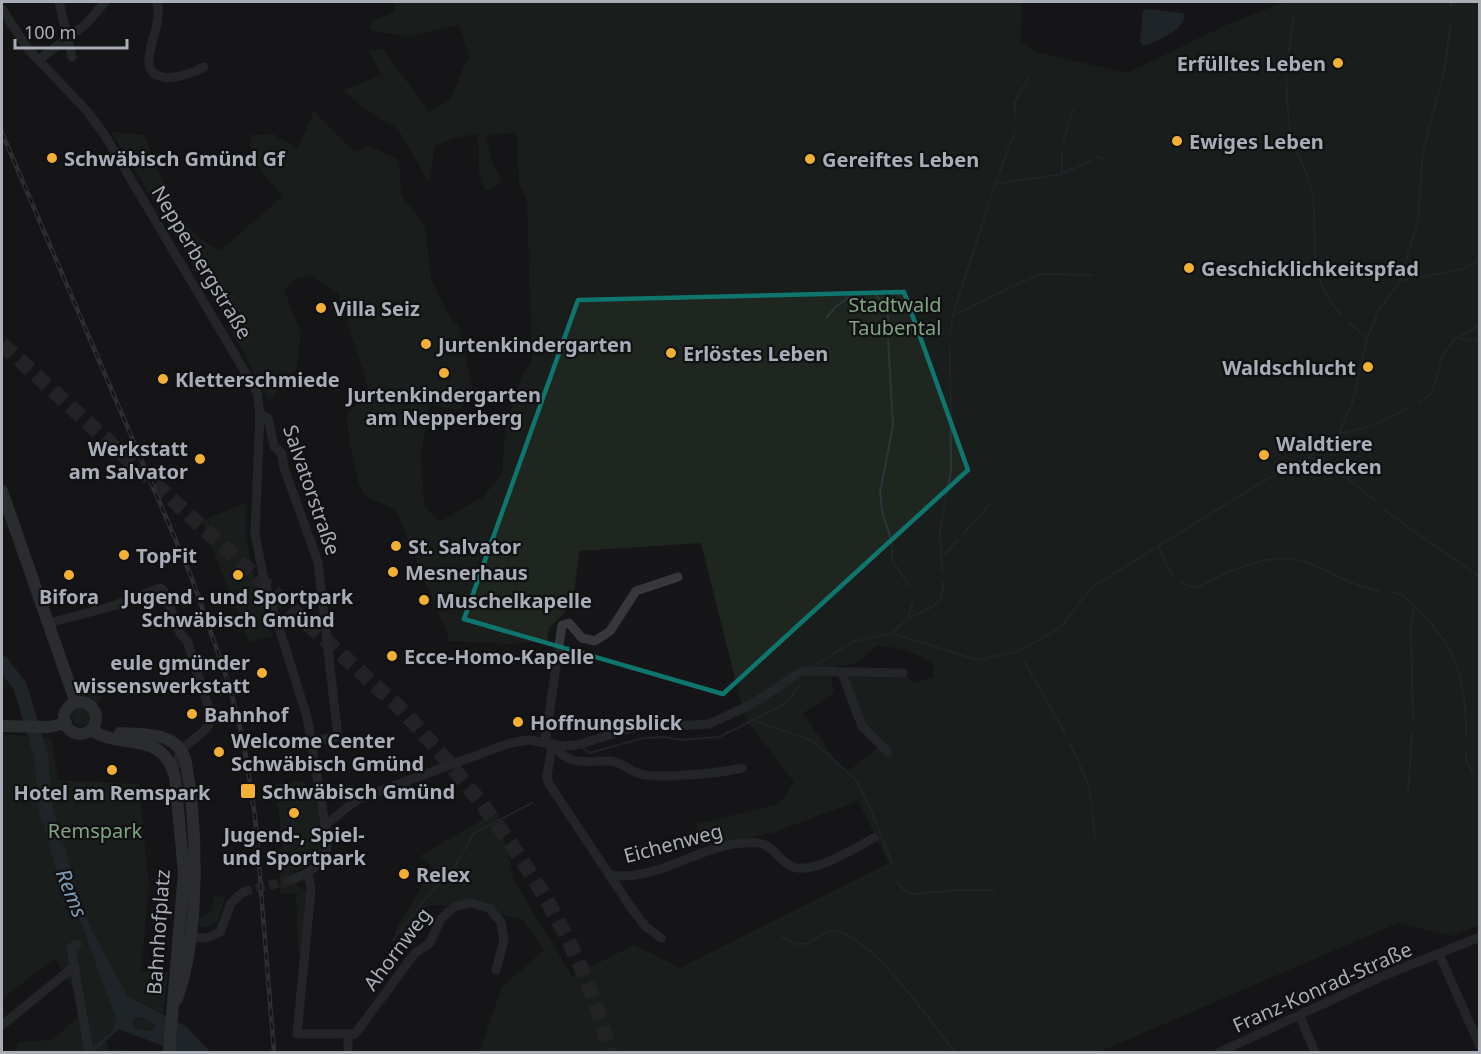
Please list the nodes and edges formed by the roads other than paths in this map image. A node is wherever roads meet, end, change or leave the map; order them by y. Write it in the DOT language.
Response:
graph roads {
  1 [pos="59,2"];
  2 [pos="105,2"];
  3 [pos="157,2"];
  4 [pos="2,9"];
  5 [pos="67,37"];
  6 [pos="72,57"];
  7 [pos="39,60"];
  8 [pos="204,67"];
  9 [pos="260,414"];
  10 [pos="2,491"];
  11 [pos="678,577"];
  12 [pos="50,623"];
  13 [pos="842,673"];
  14 [pos="903,673"];
  15 [pos="76,703"];
  16 [pos="66,723"];
  17 [pos="2,726"];
  18 [pos="93,726"];
  19 [pos="312,741"];
  20 [pos="549,743"];
  21 [pos="181,750"];
  22 [pos="888,752"];
  23 [pos="742,768"];
  24 [pos="173,771"];
  25 [pos="325,825"];
  26 [pos="873,838"];
  27 [pos="308,873"];
  28 [pos="610,875"];
  29 [pos="294,879"];
  30 [pos="243,892"];
  31 [pos="1479,937"];
  32 [pos="189,938"];
  33 [pos="661,938"];
  34 [pos="77,944"];
  35 [pos="1439,954"];
  36 [pos="75,966"];
  37 [pos="496,970"];
  38 [pos="172,1012"];
  39 [pos="1300,1017"];
  40 [pos="2,1025"];
  41 [pos="348,1034"];
  42 [pos="1479,1046"];
  43 [pos="89,1053"];
  44 [pos="169,1053"];
  45 [pos="348,1053"];
  46 [pos="1220,1053"];
  47 [pos="1315,1053"];
  1 -- 5 [label="street"];
  2 -- 5 [label="street"];
  3 -- 8 [label="street"];
  4 -- 7 [label="street, Nepperbergstraße"];
  5 -- 6 [label="street"];
  5 -- 7 [label="street"];
  7 -- 9 [label="street, Nepperbergstraße"];
  9 -- 19 [label="street, Nepperbergstraße"];
  9 -- 19 [label="street, Salvatorstraße"];
  10 -- 12 [label="main road"];
  11 -- 20 [label="street, Eichenweg"];
  12 -- 15 [label="main road"];
  12 -- 21 [label="street"];
  13 -- 14 [label="street"];
  13 -- 20 [label="street"];
  13 -- 22 [label="street"];
  15 -- 16 [label="main road"];
  15 -- 18 [label="main road"];
  16 -- 17 [label="main road"];
  16 -- 18 [label="main road"];
  18 -- 21 [label="main road"];
  18 -- 24 [label="main road"];
  19 -- 25 [label="street, Nepperbergstraße"];
  20 -- 23 [label="street"];
  20 -- 25 [label="street"];
  20 -- 28 [label="street, Eichenweg"];
  21 -- 24 [label="street, Bahnhofplatz"];
  21 -- 32 [label="main road, Bahnhofplatz"];
  24 -- 38 [label="main road, Bahnhofplatz"];
  25 -- 27 [label="street, Nepperbergstraße"];
  26 -- 28 [label="street, Eichenweg"];
  27 -- 29 [label="street"];
  27 -- 41 [label="street"];
  28 -- 33 [label="street, Eichenweg"];
  30 -- 32 [label="street"];
  31 -- 35 [label="street, Franz-Konrad-Straße"];
  32 -- 38 [label="main road, Bahnhofplatz"];
  34 -- 36 [label="street"];
  35 -- 39 [label="street, Franz-Konrad-Straße"];
  35 -- 42 [label="street"];
  36 -- 40 [label="street"];
  36 -- 43 [label="street"];
  37 -- 41 [label="street, Ahornweg"];
  38 -- 44 [label="main road"];
  39 -- 46 [label="street, Franz-Konrad-Straße"];
  39 -- 47 [label="street"];
  41 -- 45 [label="street"];
}
